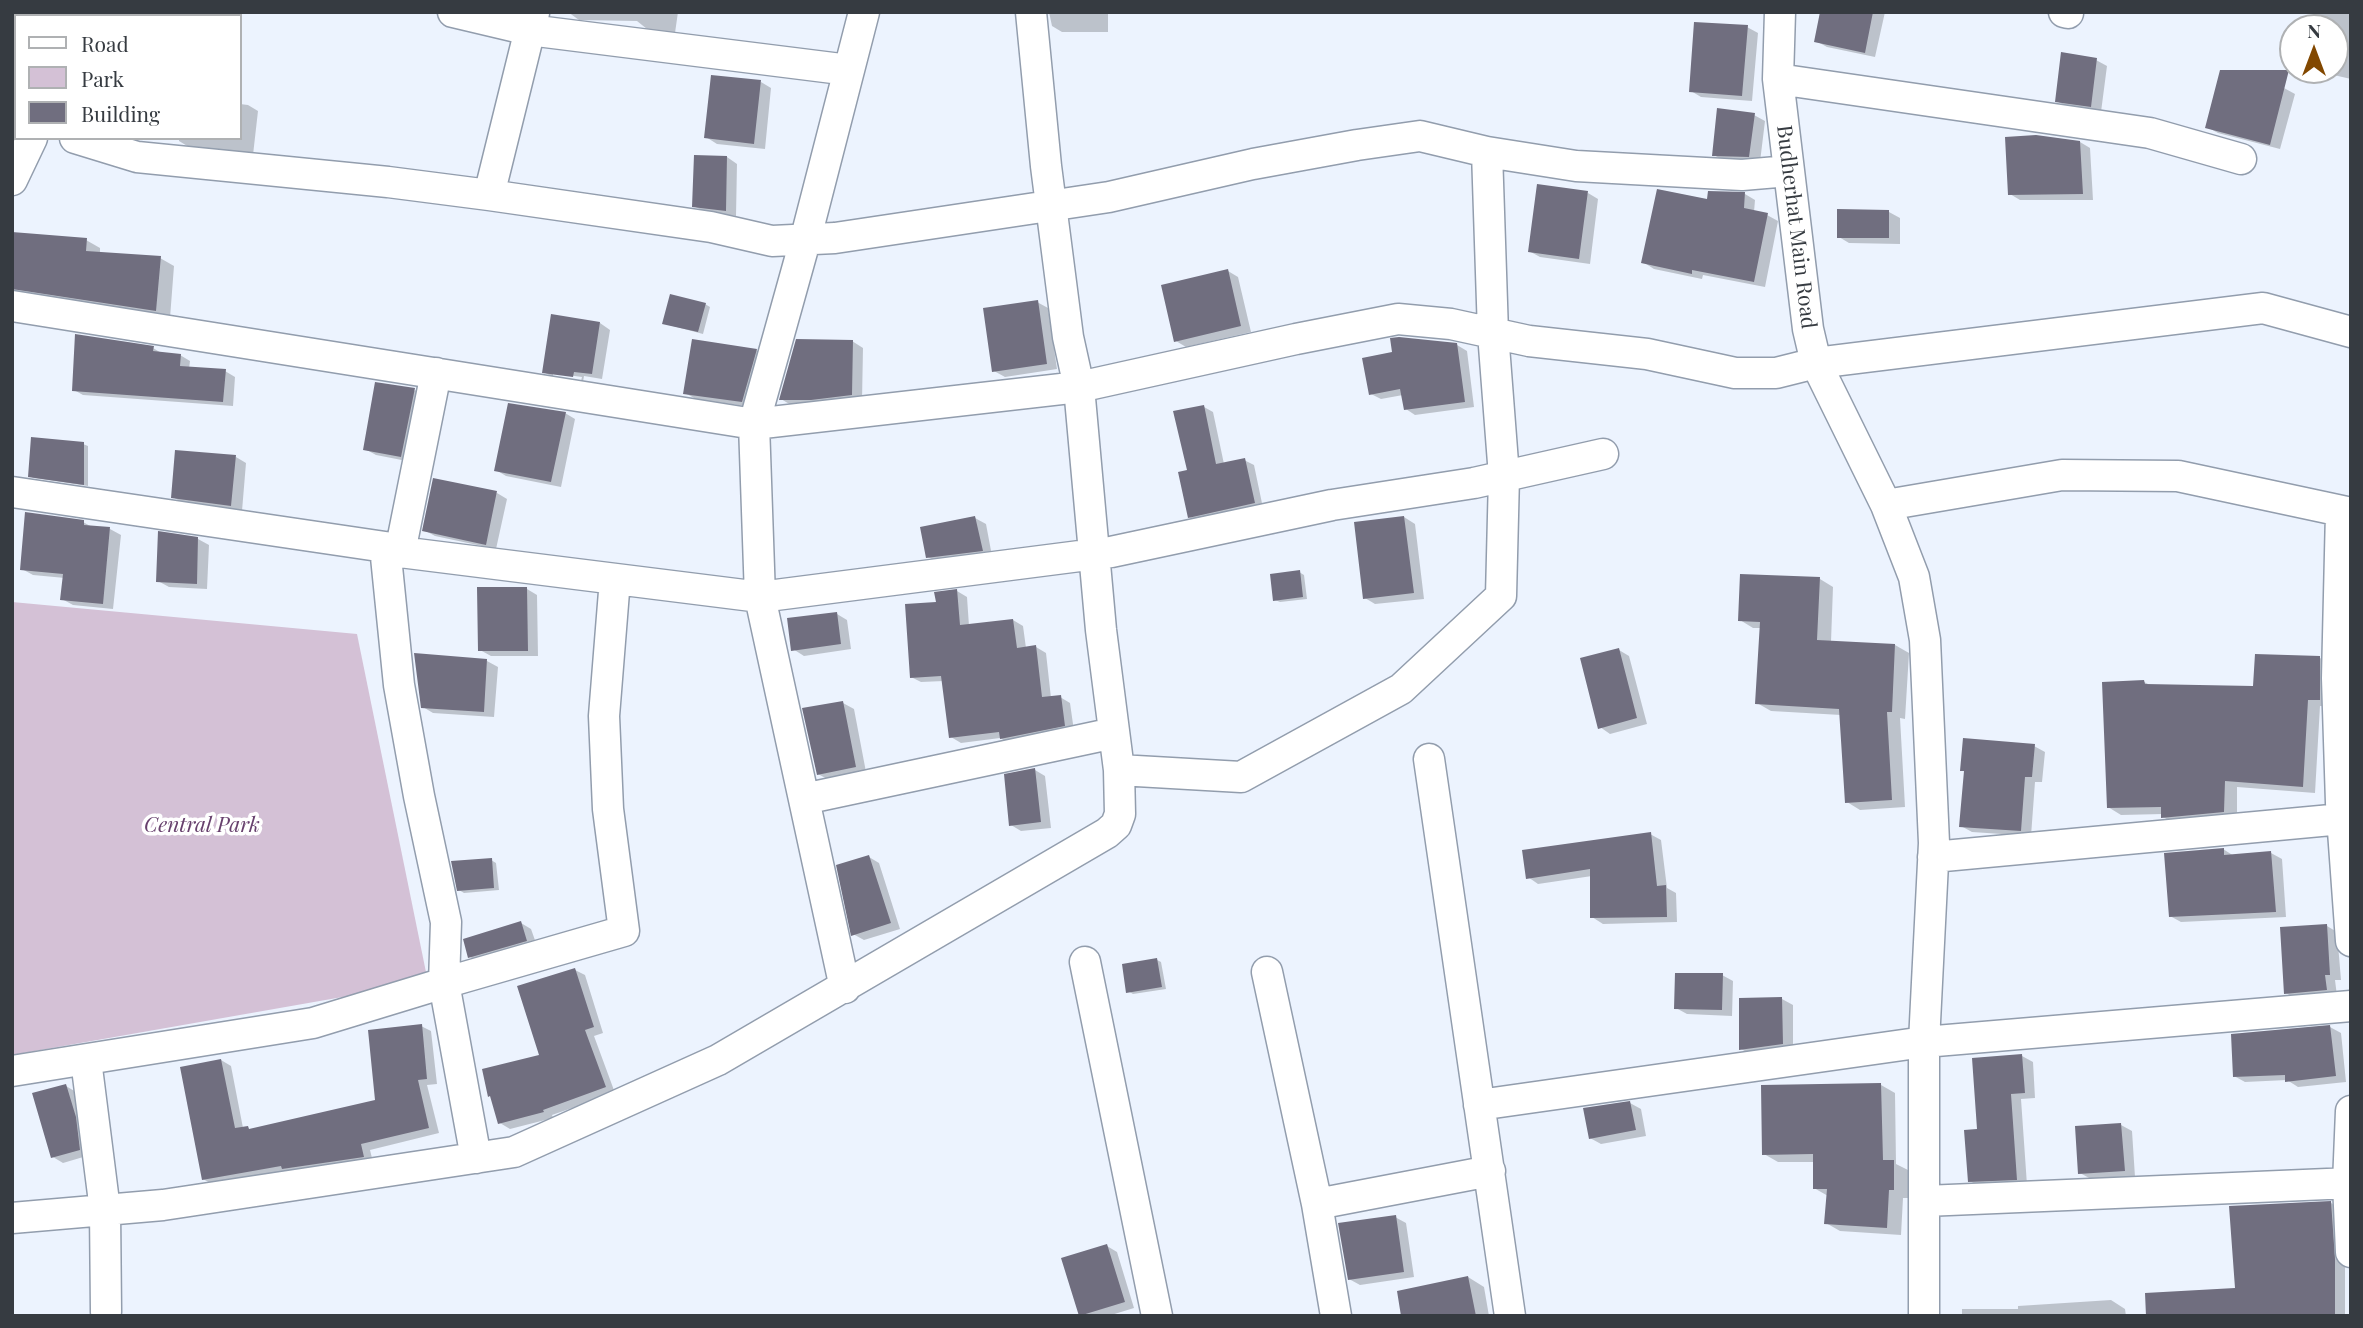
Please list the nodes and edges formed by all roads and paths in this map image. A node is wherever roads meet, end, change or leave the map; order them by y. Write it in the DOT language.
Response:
graph roads {
  1 [pos="453,12"];
  2 [pos="864,12"];
  3 [pos="1031,12"];
  4 [pos="1772,13"];
  5 [pos="531,21"];
  6 [pos="849,70"];
  7 [pos="1778,79"];
  8 [pos="31,140"];
  9 [pos="81,140"];
  10 [pos="1487,152"];
  11 [pos="2241,159"];
  12 [pos="1790,171"];
  13 [pos="12,180"];
  14 [pos="489,195"];
  15 [pos="1052,205"];
  16 [pos="805,241"];
  17 [pos="12,306"];
  18 [pos="2351,332"];
  19 [pos="1493,333"];
  20 [pos="1816,363"];
  21 [pos="436,373"];
  22 [pos="1079,387"];
  23 [pos="754,424"];
  24 [pos="1603,454"];
  25 [pos="1504,476"];
  26 [pos="12,492"];
  27 [pos="1886,505"];
  28 [pos="2346,512"];
  29 [pos="393,550"];
  30 [pos="1093,555"];
  31 [pos="615,579"];
  32 [pos="760,597"];
  33 [pos="1114,733"];
  34 [pos="1429,759"];
  35 [pos="1119,770"];
  36 [pos="804,799"];
  37 [pos="2345,809"];
  38 [pos="1933,857"];
  39 [pos="2351,941"];
  40 [pos="1086,962"];
  41 [pos="1267,972"];
  42 [pos="444,983"];
  43 [pos="845,989"];
  44 [pos="2351,1006"];
  45 [pos="1924,1042"];
  46 [pos="86,1060"];
  47 [pos="12,1071"];
  48 [pos="1479,1105"];
  49 [pos="2351,1111"];
  50 [pos="476,1158"];
  51 [pos="1490,1171"];
  52 [pos="2349,1183"];
  53 [pos="1925,1201"];
  54 [pos="1317,1204"];
  55 [pos="105,1210"];
  56 [pos="12,1218"];
  57 [pos="2351,1252"];
  58 [pos="106,1299"];
  59 [pos="1157,1316"];
  60 [pos="1336,1316"];
  61 [pos="1510,1316"];
  62 [pos="1924,1316"];
  1 -- 5 [label="street"];
  2 -- 6 [label="street"];
  3 -- 15 [label="street"];
  4 -- 7 [label="street, Budherhat Main Road"];
  5 -- 6 [label="street"];
  5 -- 14 [label="street"];
  6 -- 16 [label="street"];
  7 -- 11 [label="street"];
  7 -- 12 [label="street, Budherhat Main Road"];
  8 -- 13 [label="street"];
  9 -- 14 [label="street"];
  10 -- 12 [label="street"];
  10 -- 15 [label="street"];
  10 -- 19 [label="street"];
  12 -- 20 [label="street, Budherhat Main Road"];
  14 -- 16 [label="street"];
  15 -- 16 [label="street"];
  15 -- 22 [label="street"];
  16 -- 23 [label="street"];
  17 -- 21 [label="street"];
  18 -- 20 [label="street"];
  19 -- 20 [label="street"];
  19 -- 22 [label="street"];
  19 -- 25 [label="street"];
  20 -- 27 [label="street, Budherhat Main Road"];
  21 -- 23 [label="street"];
  21 -- 29 [label="street"];
  22 -- 23 [label="street"];
  22 -- 30 [label="street"];
  23 -- 32 [label="street"];
  24 -- 25 [label="street"];
  25 -- 30 [label="street"];
  25 -- 35 [label="street"];
  26 -- 29 [label="street"];
  27 -- 28 [label="street"];
  27 -- 38 [label="street, Budherhat Main Road"];
  28 -- 37 [label="street"];
  29 -- 31 [label="street"];
  29 -- 42 [label="street"];
  30 -- 32 [label="street"];
  30 -- 33 [label="street"];
  31 -- 32 [label="street"];
  31 -- 42 [label="street"];
  32 -- 36 [label="street"];
  33 -- 35 [label="street"];
  33 -- 36 [label="street"];
  34 -- 48 [label="street"];
  35 -- 43 [label="street"];
  36 -- 43 [label="street"];
  37 -- 38 [label="street"];
  37 -- 39 [label="street"];
  38 -- 45 [label="street, Budherhat Main Road"];
  40 -- 59 [label="street"];
  41 -- 54 [label="street"];
  42 -- 46 [label="street"];
  42 -- 50 [label="street"];
  43 -- 50 [label="street"];
  44 -- 45 [label="street"];
  45 -- 48 [label="street"];
  45 -- 53 [label="street, Budherhat Main Road"];
  46 -- 47 [label="street"];
  46 -- 55 [label="street"];
  48 -- 51 [label="street"];
  49 -- 52 [label="street"];
  50 -- 55 [label="street"];
  51 -- 54 [label="street"];
  51 -- 61 [label="street"];
  52 -- 53 [label="street"];
  52 -- 57 [label="street"];
  53 -- 62 [label="street, Budherhat Main Road"];
  54 -- 60 [label="street"];
  55 -- 56 [label="street"];
  55 -- 58 [label="street"];
}
